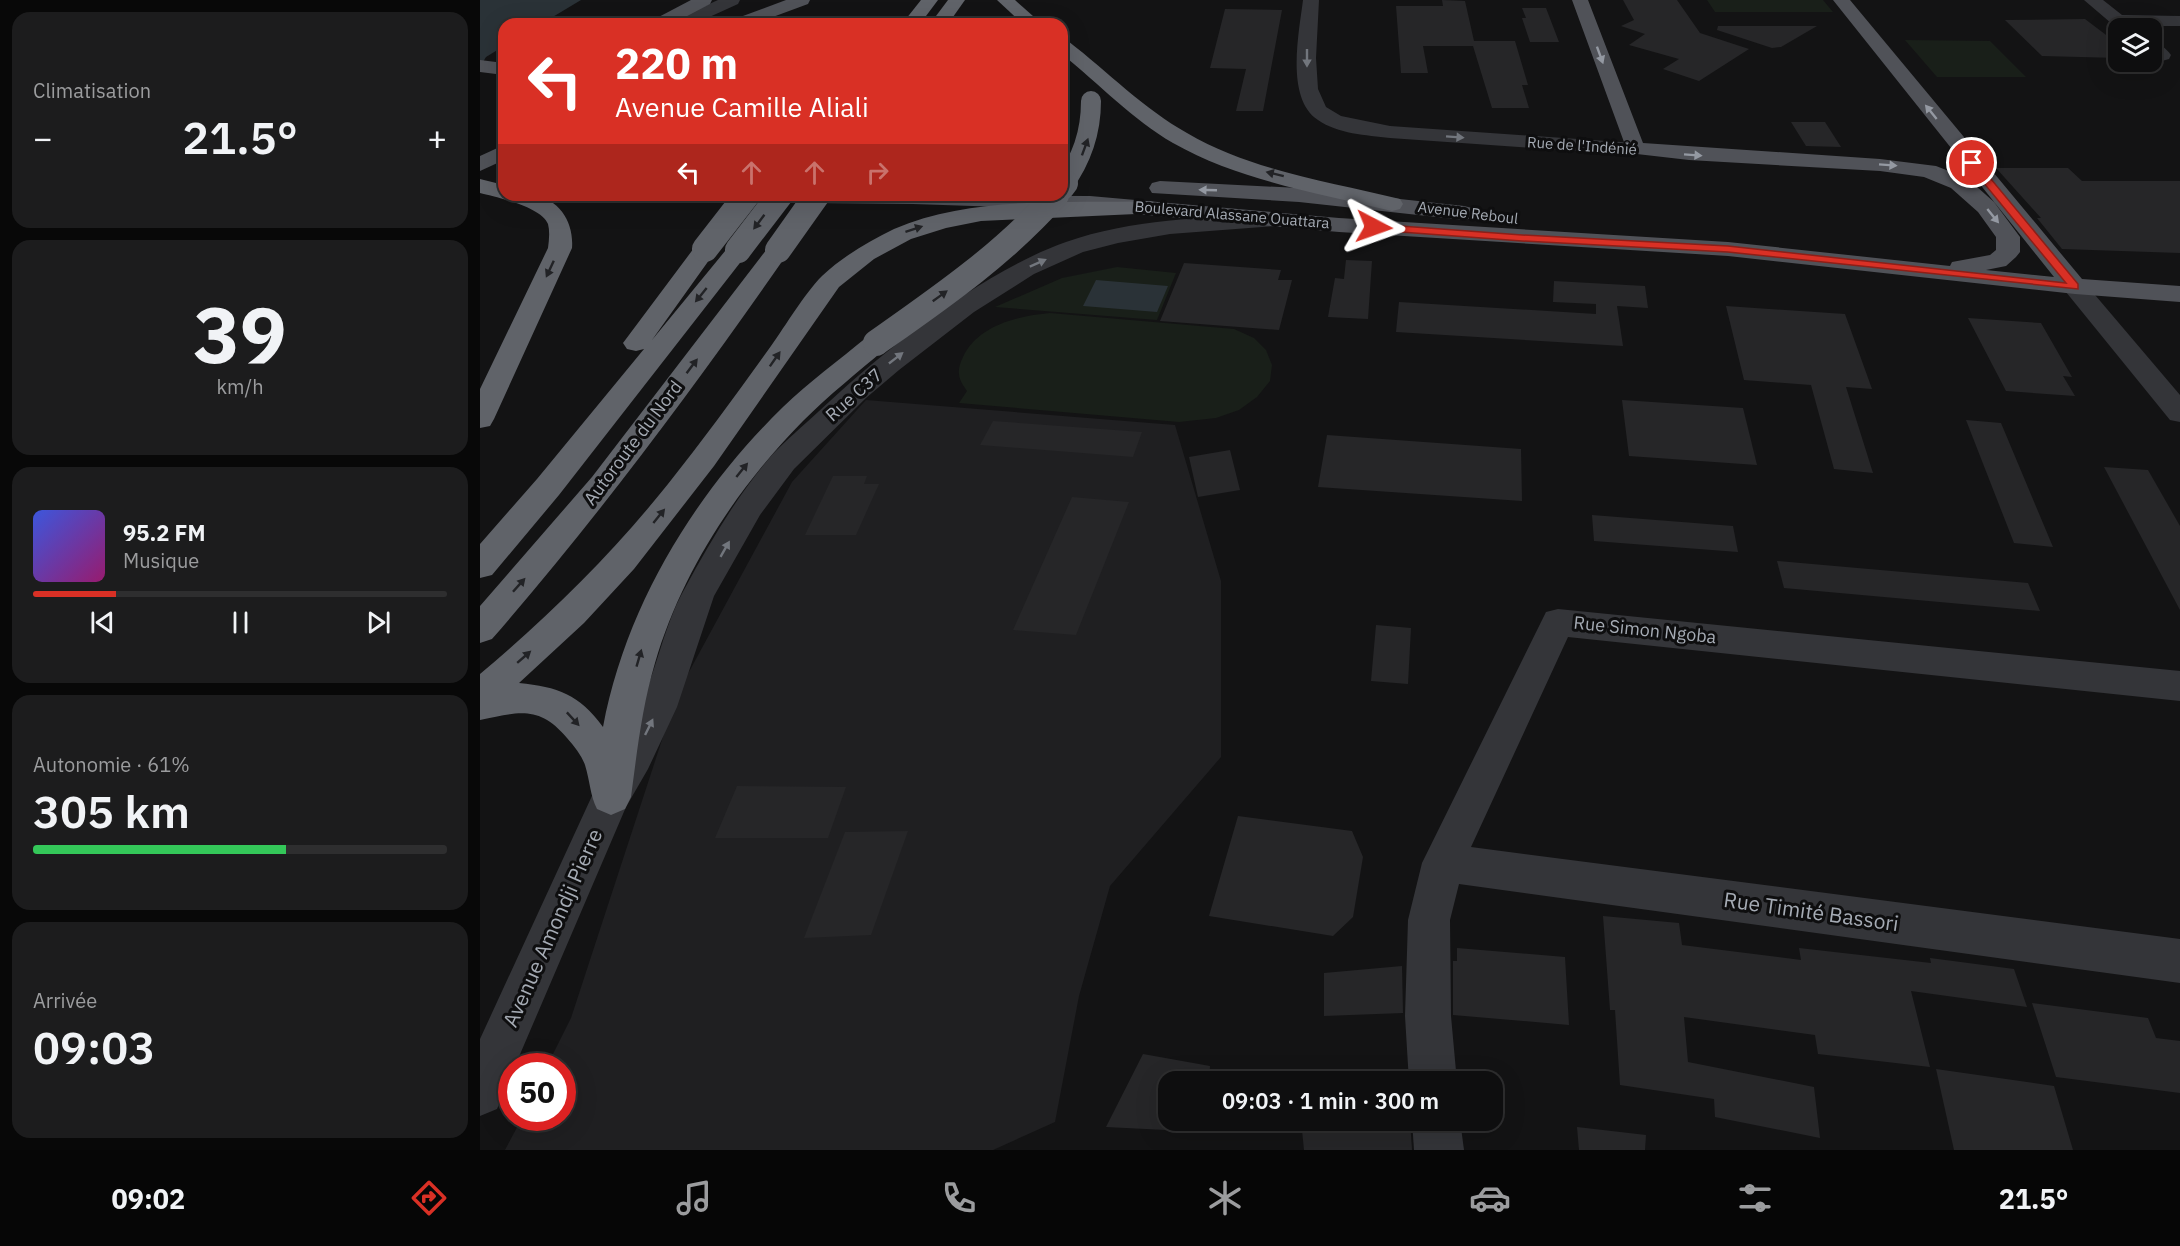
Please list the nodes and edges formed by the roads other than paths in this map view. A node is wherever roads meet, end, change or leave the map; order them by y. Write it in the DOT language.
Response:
graph roads {
  1 [pos="704,0"];
  2 [pos="732,0"];
  3 [pos="802,0"];
  4 [pos="930,0"];
  5 [pos="957,0"];
  6 [pos="1005,0"];
  7 [pos="1311,0"];
  8 [pos="1580,0"];
  9 [pos="1841,0"];
  10 [pos="2092,0"];
  11 [pos="670,18"];
  12 [pos="693,18"];
  13 [pos="754,18"];
  14 [pos="916,18"];
  15 [pos="944,18"];
  16 [pos="1026,18"];
  17 [pos="2114,18"];
  18 [pos="2180,21"];
  19 [pos="2162,22"];
  20 [pos="1068,50"];
  21 [pos="1068,54"];
  22 [pos="480,66"];
  23 [pos="498,68"];
  24 [pos="1958,146"];
  25 [pos="1635,149"];
  26 [pos="498,154"];
  27 [pos="480,165"];
  28 [pos="1928,171"];
  29 [pos="480,173"];
  30 [pos="498,175"];
  31 [pos="1068,178"];
  32 [pos="480,186"];
  33 [pos="1068,187"];
  34 [pos="498,190"];
  35 [pos="530,201"];
  36 [pos="742,201"];
  37 [pos="775,201"];
  38 [pos="813,201"];
  39 [pos="1042,201"];
  40 [pos="1050,201"];
  41 [pos="1392,204"];
  42 [pos="1150,208"];
  43 [pos="1282,220"];
  44 [pos="1728,249"];
  45 [pos="1929,271"];
  46 [pos="2075,287"];
  47 [pos="2180,294"];
  48 [pos="2180,413"];
  49 [pos="480,419"];
  50 [pos="548,488"];
  51 [pos="480,566"];
  52 [pos="480,629"];
  53 [pos="2180,686"];
  54 [pos="480,695"];
  55 [pos="480,705"];
  56 [pos="610,797"];
  57 [pos="1443,863"];
  58 [pos="2180,961"];
  59 [pos="1432,1071"];
  60 [pos="480,1092"];
  61 [pos="1437,1131"];
  62 [pos="1438,1150"];
  1 -- 11 [label="main road"];
  2 -- 12 [label="street"];
  3 -- 13 [label="main road"];
  4 -- 14 [label="highway"];
  5 -- 15 [label="highway"];
  6 -- 16 [label="highway"];
  7 -- 25 [label="street, Rue de l'Indénié, one-way"];
  8 -- 25 [label="main road, one-way"];
  24 -- 9 [label="main road, one-way"];
  10 -- 17 [label="street"];
  18 -- 19 [label="street"];
  41 -- 20 [label="highway, one-way"];
  31 -- 21 [label="highway, one-way, bridge"];
  22 -- 23 [label="main road"];
  24 -- 28 [label="main road"];
  24 -- 46 [label="main road"];
  25 -- 28 [label="main road, Rue de l'Indénié, one-way"];
  26 -- 27 [label="main road"];
  28 -- 45 [label="main road, Rue de l'Indénié, one-way"];
  29 -- 30 [label="main road"];
  32 -- 34 [label="highway"];
  41 -- 33 [label="main road, Avenue Reboul, one-way"];
  35 -- 49 [label="highway, one-way"];
  36 -- 50 [label="highway, bridge"];
  37 -- 50 [label="highway, Autoroute du Nord, one-way, bridge"];
  52 -- 38 [label="highway, Autoroute du Nord, one-way, bridge"];
  39 -- 42 [label="main road, Boulevard Alassane Ouattara"];
  56 -- 40 [label="highway, one-way, bridge"];
  41 -- 44 [label="main road, Avenue Reboul"];
  42 -- 43 [label="main road, Boulevard Alassane Ouattara"];
  54 -- 42 [label="highway, one-way"];
  43 -- 44 [label="main road, Boulevard Alassane Ouattara"];
  56 -- 43 [label="street, Rue C37, one-way"];
  44 -- 45 [label="main road, Boulevard Alassane Ouattara"];
  45 -- 46 [label="main road, Boulevard Alassane Ouattara"];
  46 -- 47 [label="main road, Boulevard Alassane Ouattara"];
  46 -- 48 [label="street"];
  50 -- 51 [label="highway, Autoroute du Nord"];
  53 -- 57 [label="street, Rue Simon Ngoba"];
  55 -- 56 [label="highway, one-way"];
  56 -- 60 [label="street, Avenue Amondji Pierre"];
  57 -- 58 [label="street, Rue Timité Bassori"];
  57 -- 59 [label="street, Rue Simon Ngoba"];
  61 -- 62 [label="street"];
}
